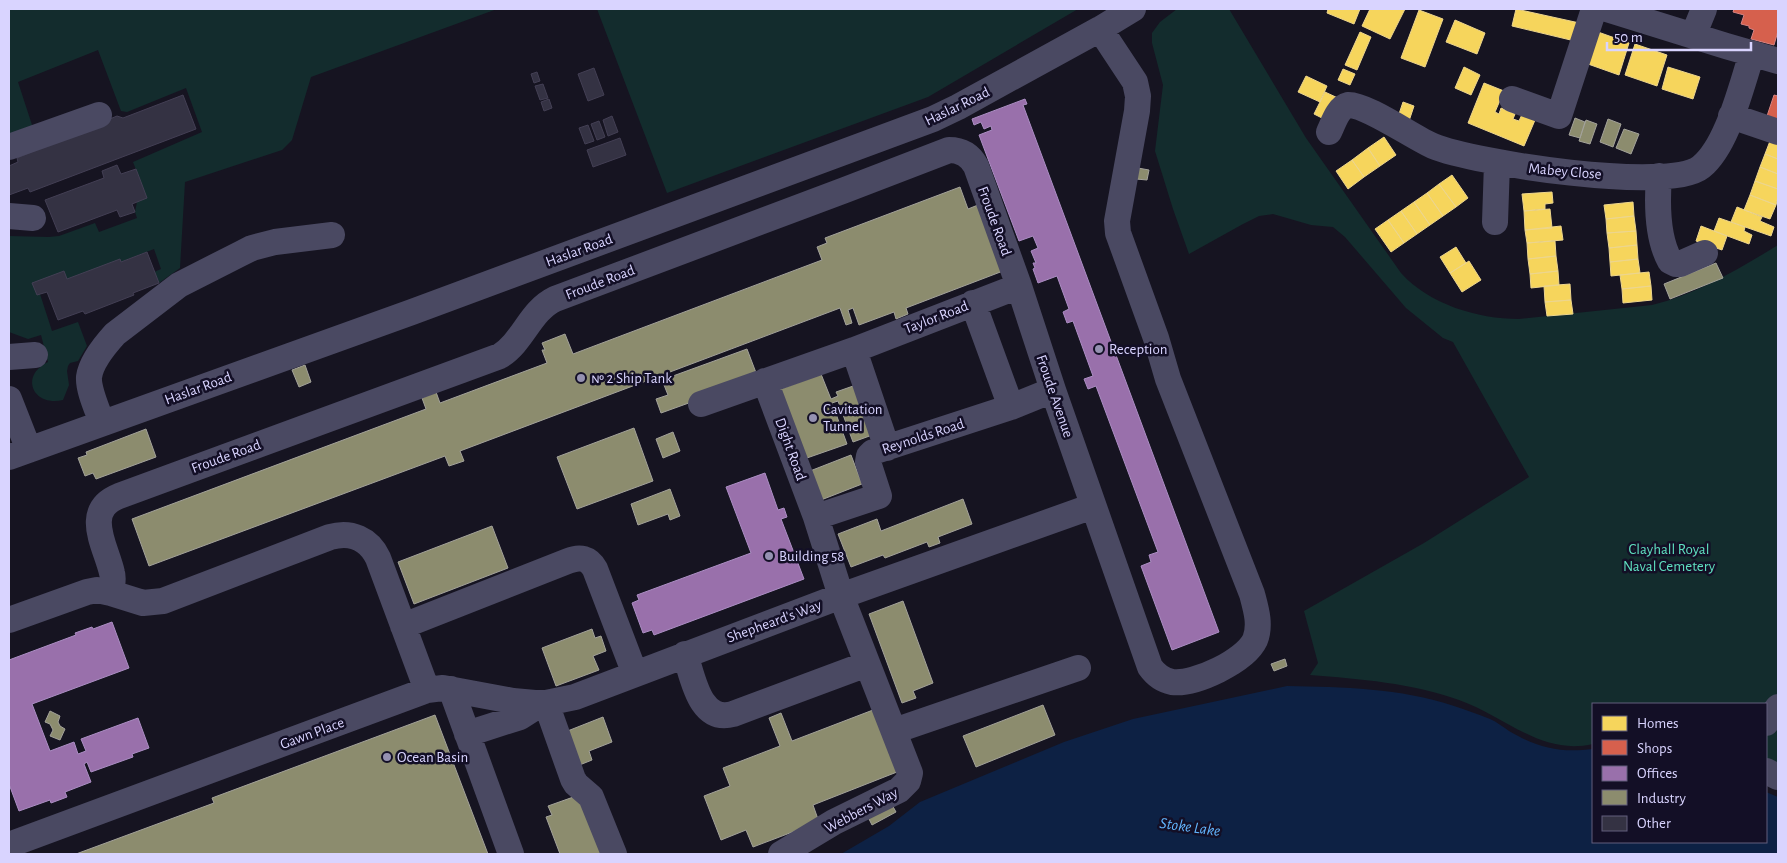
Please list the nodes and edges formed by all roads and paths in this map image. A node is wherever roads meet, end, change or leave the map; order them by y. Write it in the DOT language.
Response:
graph roads {
  1 [pos="1133,9"];
  2 [pos="1594,9"];
  3 [pos="1606,9"];
  4 [pos="1704,9"];
  5 [pos="1100,29"];
  6 [pos="1693,36"];
  7 [pos="1752,54"];
  8 [pos="1778,60"];
  9 [pos="1512,98"];
  10 [pos="99,115"];
  11 [pos="1731,116"];
  12 [pos="1329,132"];
  13 [pos="1778,132"];
  14 [pos="9,147"];
  15 [pos="1497,163"];
  16 [pos="1659,176"];
  17 [pos="1495,222"];
  18 [pos="332,235"];
  19 [pos="1705,252"];
  20 [pos="1019,286"];
  21 [pos="973,303"];
  22 [pos="854,350"];
  23 [pos="35,355"];
  24 [pos="9,357"];
  25 [pos="765,381"];
  26 [pos="1053,390"];
  27 [pos="9,399"];
  28 [pos="701,404"];
  29 [pos="1011,407"];
  30 [pos="102,423"];
  31 [pos="887,448"];
  32 [pos="19,454"];
  33 [pos="1093,506"];
  34 [pos="816,517"];
  35 [pos="111,592"];
  36 [pos="841,596"];
  37 [pos="9,620"];
  38 [pos="403,626"];
  39 [pos="685,654"];
  40 [pos="867,664"];
  41 [pos="1078,668"];
  42 [pos="635,674"];
  43 [pos="439,689"];
  44 [pos="540,703"];
  45 [pos="1778,707"];
  46 [pos="1767,722"];
  47 [pos="894,731"];
  48 [pos="467,734"];
  49 [pos="9,845"];
  50 [pos="512,854"];
  51 [pos="614,854"];
  52 [pos="781,854"];
  1 -- 5 [label="street, Haslar Road"];
  2 -- 9 [label="street"];
  3 -- 6 [label="street"];
  4 -- 6 [label="street"];
  5 -- 30 [label="street, Haslar Road"];
  5 -- 33 [label="street, Froude Avenue"];
  6 -- 7 [label="street"];
  7 -- 8 [label="street"];
  7 -- 11 [label="street, Mabey Close"];
  10 -- 14 [label="street"];
  11 -- 13 [label="street"];
  11 -- 16 [label="street, Mabey Close"];
  12 -- 15 [label="street, Mabey Close"];
  15 -- 16 [label="street, Mabey Close"];
  15 -- 17 [label="street"];
  16 -- 19 [label="street"];
  18 -- 30 [label="street"];
  20 -- 21 [label="street, Taylor Road"];
  20 -- 26 [label="street, Froude Avenue"];
  20 -- 35 [label="street, Froude Road"];
  21 -- 22 [label="street, Taylor Road"];
  21 -- 29 [label="street"];
  22 -- 25 [label="street, Taylor Road"];
  22 -- 31 [label="street"];
  23 -- 24 [label="street"];
  25 -- 28 [label="street, Taylor Road"];
  25 -- 34 [label="street, Dight Road"];
  26 -- 29 [label="street, Reynolds Road"];
  26 -- 33 [label="street, Froude Avenue"];
  27 -- 32 [label="street"];
  29 -- 31 [label="street, Reynolds Road"];
  30 -- 32 [label="street, Haslar Road"];
  31 -- 34 [label="street, Reynolds Road"];
  33 -- 36 [label="street, Shepheard's Way"];
  34 -- 36 [label="street, Dight Road"];
  35 -- 37 [label="street"];
  35 -- 38 [label="street"];
  36 -- 39 [label="street, Shepheard's Way"];
  36 -- 40 [label="street, Webbers Way"];
  38 -- 42 [label="street"];
  38 -- 43 [label="street"];
  39 -- 40 [label="street"];
  39 -- 42 [label="street, Shepheard's Way"];
  40 -- 47 [label="street, Webbers Way"];
  41 -- 47 [label="street"];
  42 -- 44 [label="street, Shepheard's Way"];
  43 -- 44 [label="street, Shepheard's Way"];
  43 -- 48 [label="street"];
  43 -- 49 [label="street, Gawn Place"];
  44 -- 48 [label="street"];
  44 -- 51 [label="street"];
  45 -- 46 [label="street"];
  47 -- 52 [label="street, Webbers Way"];
  48 -- 50 [label="street"];
}
